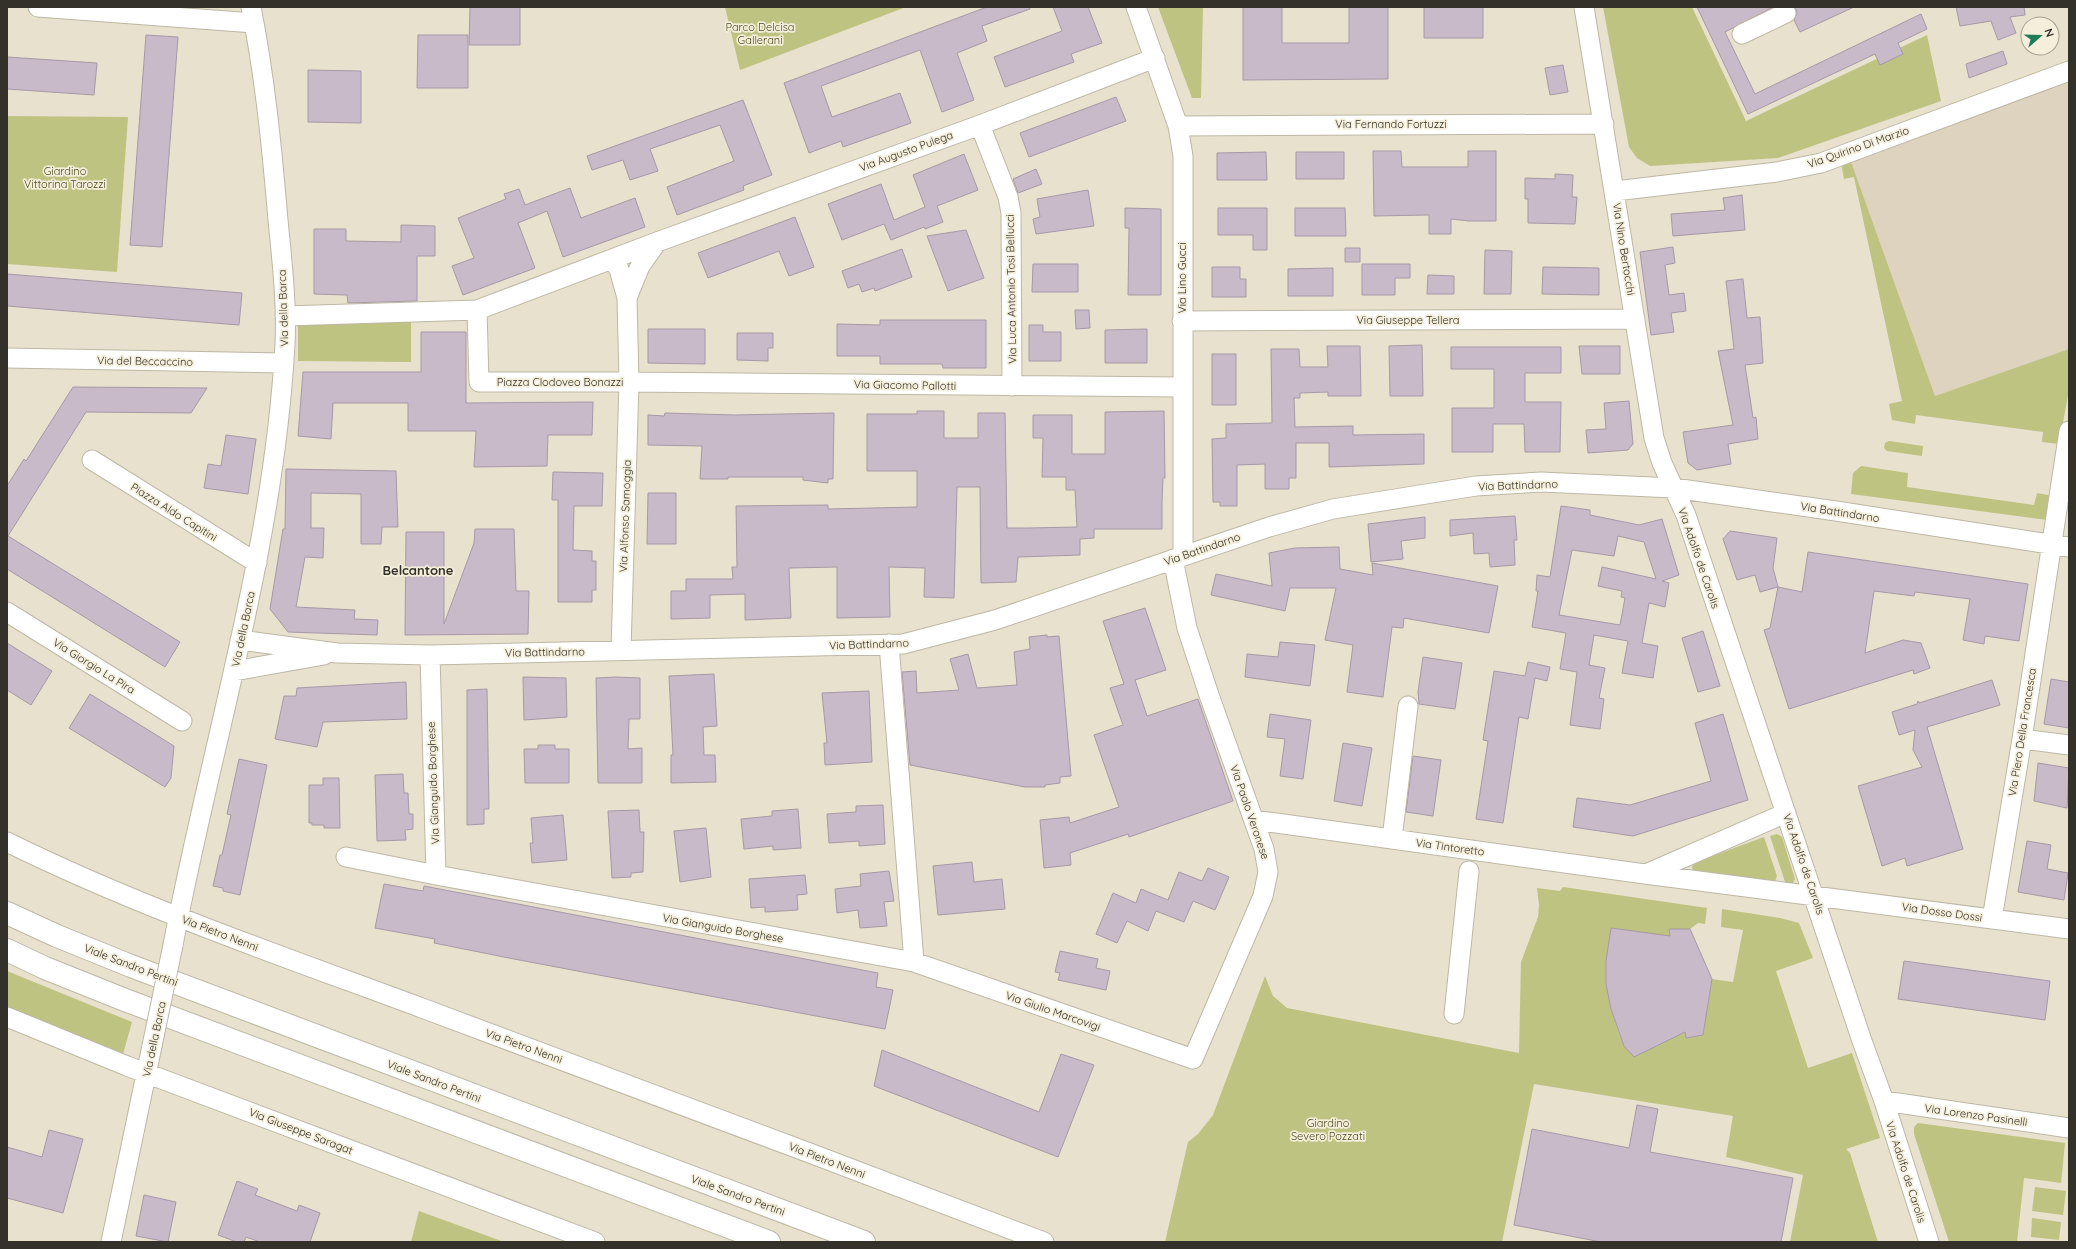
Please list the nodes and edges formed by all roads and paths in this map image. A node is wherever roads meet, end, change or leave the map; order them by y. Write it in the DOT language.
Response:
graph roads {
  1 [pos="38,7"];
  2 [pos="1136,7"];
  3 [pos="1584,7"];
  4 [pos="1786,13"];
  5 [pos="253,15"];
  6 [pos="1742,34"];
  7 [pos="1155,58"];
  8 [pos="2069,71"];
  9 [pos="1604,124"];
  10 [pos="980,125"];
  11 [pos="1178,126"];
  12 [pos="1615,191"];
  13 [pos="657,242"];
  14 [pos="612,259"];
  15 [pos="627,298"];
  16 [pos="478,310"];
  17 [pos="285,316"];
  18 [pos="1635,320"];
  19 [pos="1182,321"];
  20 [pos="7,358"];
  21 [pos="284,363"];
  22 [pos="628,382"];
  23 [pos="1012,386"];
  24 [pos="1182,387"];
  25 [pos="2069,431"];
  26 [pos="92,460"];
  27 [pos="1674,488"];
  28 [pos="2060,546"];
  29 [pos="1178,558"];
  30 [pos="257,563"];
  31 [pos="7,612"];
  32 [pos="240,640"];
  33 [pos="889,644"];
  34 [pos="621,650"];
  35 [pos="337,653"];
  36 [pos="430,655"];
  37 [pos="234,671"];
  38 [pos="1408,706"];
  39 [pos="182,721"];
  40 [pos="2022,739"];
  41 [pos="2069,746"];
  42 [pos="1786,813"];
  43 [pos="1254,820"];
  44 [pos="1392,839"];
  45 [pos="7,842"];
  46 [pos="346,857"];
  47 [pos="1470,871"];
  48 [pos="1645,874"];
  49 [pos="436,875"];
  50 [pos="1814,895"];
  51 [pos="7,913"];
  52 [pos="178,917"];
  53 [pos="1992,919"];
  54 [pos="2069,929"];
  55 [pos="7,950"];
  56 [pos="914,962"];
  57 [pos="1454,1014"];
  58 [pos="7,1017"];
  59 [pos="1193,1059"];
  60 [pos="147,1073"];
  61 [pos="1884,1101"];
  62 [pos="2069,1128"];
  63 [pos="111,1242"];
  64 [pos="595,1242"];
  65 [pos="769,1242"];
  66 [pos="864,1242"];
  67 [pos="1044,1242"];
  68 [pos="1929,1242"];
  1 -- 5 [label="street"];
  2 -- 7 [label="street, Via Lino Gucci"];
  3 -- 9 [label="street, Via Nino Bertocchi"];
  4 -- 6 [label="street"];
  5 -- 17 [label="street, Via della Barca"];
  7 -- 10 [label="street, Via Augusto Pulega"];
  7 -- 11 [label="street, Via Lino Gucci"];
  8 -- 12 [label="street, Via Quirino Di Marzio"];
  9 -- 11 [label="street, Via Fernando Fortuzzi"];
  9 -- 12 [label="street, Via Nino Bertocchi"];
  10 -- 13 [label="street, Via Augusto Pulega"];
  10 -- 23 [label="street, Via Luca Antonio Tosi Bellucci"];
  11 -- 19 [label="street, Via Lino Gucci"];
  12 -- 18 [label="street, Via Nino Bertocchi"];
  13 -- 14 [label="street"];
  13 -- 15 [label="street, Piazza Clodoveo Bonazzi"];
  14 -- 15 [label="street, Piazza Clodoveo Bonazzi"];
  14 -- 16 [label="street"];
  15 -- 22 [label="street, Piazza Clodoveo Bonazzi"];
  16 -- 17 [label="street"];
  16 -- 22 [label="street, Piazza Clodoveo Bonazzi"];
  17 -- 21 [label="street, Via della Barca"];
  18 -- 19 [label="street, Via Giuseppe Tellera"];
  18 -- 27 [label="street, Via Nino Bertocchi"];
  19 -- 24 [label="street, Via Lino Gucci"];
  20 -- 21 [label="street, Via del Beccaccino"];
  21 -- 30 [label="street, Via della Barca"];
  22 -- 23 [label="street, Via Giacomo Pallotti"];
  22 -- 34 [label="street, Via Alfonso Samoggia"];
  23 -- 24 [label="street, Via Giacomo Pallotti"];
  24 -- 29 [label="street, Via Lino Gucci"];
  25 -- 28 [label="street, Via Piero Della Francesca"];
  26 -- 30 [label="street, Piazza Aldo Capitini"];
  27 -- 28 [label="street, Via Battindarno"];
  27 -- 29 [label="street, Via Battindarno"];
  27 -- 42 [label="street, Via Adolfo de Carolis"];
  28 -- 40 [label="street, Via Piero Della Francesca"];
  29 -- 33 [label="street, Via Battindarno"];
  29 -- 43 [label="street, Via Paolo Veronese"];
  30 -- 32 [label="street, Via della Barca"];
  31 -- 39 [label="street, Via Giorgio La Pira"];
  32 -- 35 [label="street, Via Battindarno"];
  32 -- 37 [label="street, Via della Barca"];
  33 -- 34 [label="street, Via Battindarno"];
  33 -- 56 [label="street"];
  34 -- 36 [label="street, Via Battindarno"];
  35 -- 36 [label="street, Via Battindarno"];
  35 -- 37 [label="street, Via Battindarno"];
  36 -- 49 [label="street, Via Gianguido Borghese"];
  37 -- 52 [label="street, Via della Barca"];
  38 -- 44 [label="street"];
  40 -- 41 [label="street"];
  40 -- 53 [label="street, Via Piero Della Francesca"];
  42 -- 48 [label="street"];
  42 -- 50 [label="street, Via Adolfo de Carolis"];
  43 -- 44 [label="street, Via Tintoretto"];
  43 -- 59 [label="street, Via Paolo Veronese"];
  44 -- 48 [label="street, Via Tintoretto"];
  45 -- 52 [label="street, Via Pietro Nenni"];
  46 -- 49 [label="street"];
  47 -- 57 [label="street"];
  48 -- 50 [label="street, Via Tintoretto"];
  49 -- 56 [label="street, Via Gianguido Borghese"];
  50 -- 53 [label="street, Via Dosso Dossi"];
  50 -- 61 [label="street, Via Adolfo de Carolis"];
  51 -- 66 [label="highway, Viale Sandro Pertini"];
  52 -- 60 [label="street, Via della Barca, bridge"];
  52 -- 67 [label="street, Via Pietro Nenni"];
  53 -- 54 [label="street, Via Dosso Dossi"];
  55 -- 65 [label="highway"];
  56 -- 59 [label="street, Via Giulio Marcovigi"];
  58 -- 60 [label="street, Via Giuseppe Saragat"];
  60 -- 63 [label="street, Via della Barca"];
  60 -- 64 [label="street, Via Giuseppe Saragat"];
  61 -- 62 [label="street, Via Lorenzo Pasinelli"];
  61 -- 68 [label="street, Via Adolfo de Carolis"];
}
